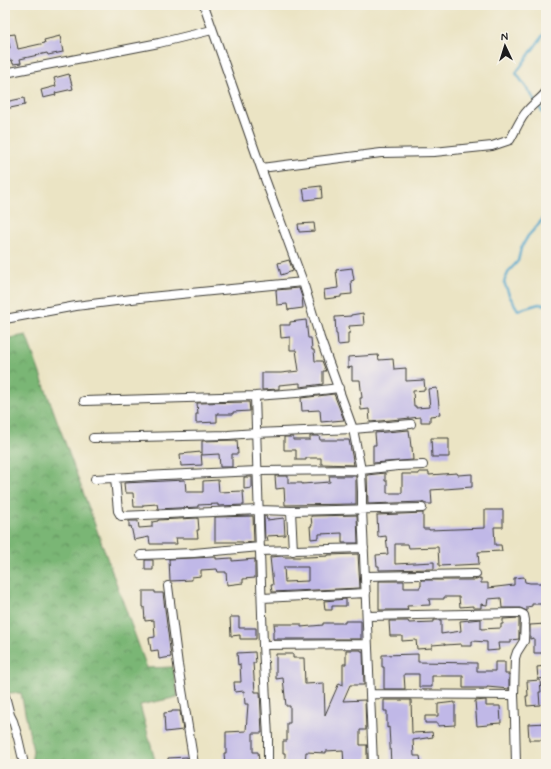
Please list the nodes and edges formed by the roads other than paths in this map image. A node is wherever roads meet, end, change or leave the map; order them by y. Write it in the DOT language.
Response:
graph roads {
  1 [pos="204,5"];
  2 [pos="212,30"];
  3 [pos="5,73"];
  4 [pos="544,95"];
  5 [pos="261,168"];
  6 [pos="303,282"];
  7 [pos="5,319"];
  8 [pos="339,388"];
  9 [pos="255,396"];
  10 [pos="84,402"];
  11 [pos="411,424"];
  12 [pos="353,429"];
  13 [pos="256,433"];
  14 [pos="92,438"];
  15 [pos="423,466"];
  16 [pos="361,470"];
  17 [pos="258,471"];
  18 [pos="116,478"];
  19 [pos="95,479"];
  20 [pos="422,508"];
  21 [pos="362,509"];
  22 [pos="259,510"];
  23 [pos="291,511"];
  24 [pos="364,548"];
  25 [pos="260,549"];
  26 [pos="293,551"];
  27 [pos="141,555"];
  28 [pos="476,574"];
  29 [pos="365,576"];
  30 [pos="168,586"];
  31 [pos="366,593"];
  32 [pos="262,598"];
  33 [pos="366,616"];
  34 [pos="367,644"];
  35 [pos="263,645"];
  36 [pos="370,694"];
  37 [pos="514,695"];
  38 [pos="5,696"];
  39 [pos="8,715"];
  40 [pos="24,764"];
  41 [pos="194,764"];
  42 [pos="268,764"];
  43 [pos="373,764"];
  44 [pos="516,764"];
  1 -- 2 [label="street"];
  2 -- 3 [label="street"];
  2 -- 5 [label="street"];
  4 -- 5 [label="street"];
  5 -- 6 [label="street"];
  6 -- 7 [label="street"];
  6 -- 8 [label="street"];
  8 -- 9 [label="street"];
  8 -- 12 [label="street"];
  9 -- 10 [label="street"];
  9 -- 13 [label="street"];
  11 -- 12 [label="street"];
  12 -- 13 [label="street"];
  12 -- 16 [label="street"];
  13 -- 14 [label="street"];
  13 -- 17 [label="street"];
  15 -- 16 [label="street"];
  16 -- 17 [label="street"];
  16 -- 21 [label="street"];
  17 -- 18 [label="street"];
  17 -- 22 [label="street"];
  18 -- 19 [label="street"];
  18 -- 22 [label="street"];
  20 -- 21 [label="street"];
  21 -- 23 [label="street"];
  21 -- 24 [label="street"];
  22 -- 23 [label="street"];
  22 -- 25 [label="street"];
  23 -- 26 [label="street"];
  24 -- 26 [label="street"];
  24 -- 29 [label="street"];
  25 -- 26 [label="street"];
  25 -- 27 [label="street"];
  25 -- 32 [label="street"];
  28 -- 29 [label="street"];
  29 -- 31 [label="street"];
  30 -- 41 [label="street"];
  31 -- 32 [label="street"];
  31 -- 33 [label="street"];
  32 -- 35 [label="street"];
  33 -- 34 [label="street"];
  33 -- 37 [label="street"];
  34 -- 35 [label="street"];
  34 -- 36 [label="street"];
  35 -- 42 [label="street"];
  36 -- 37 [label="street"];
  36 -- 43 [label="street"];
  37 -- 44 [label="street"];
  38 -- 39 [label="street"];
  39 -- 40 [label="street"];
}
